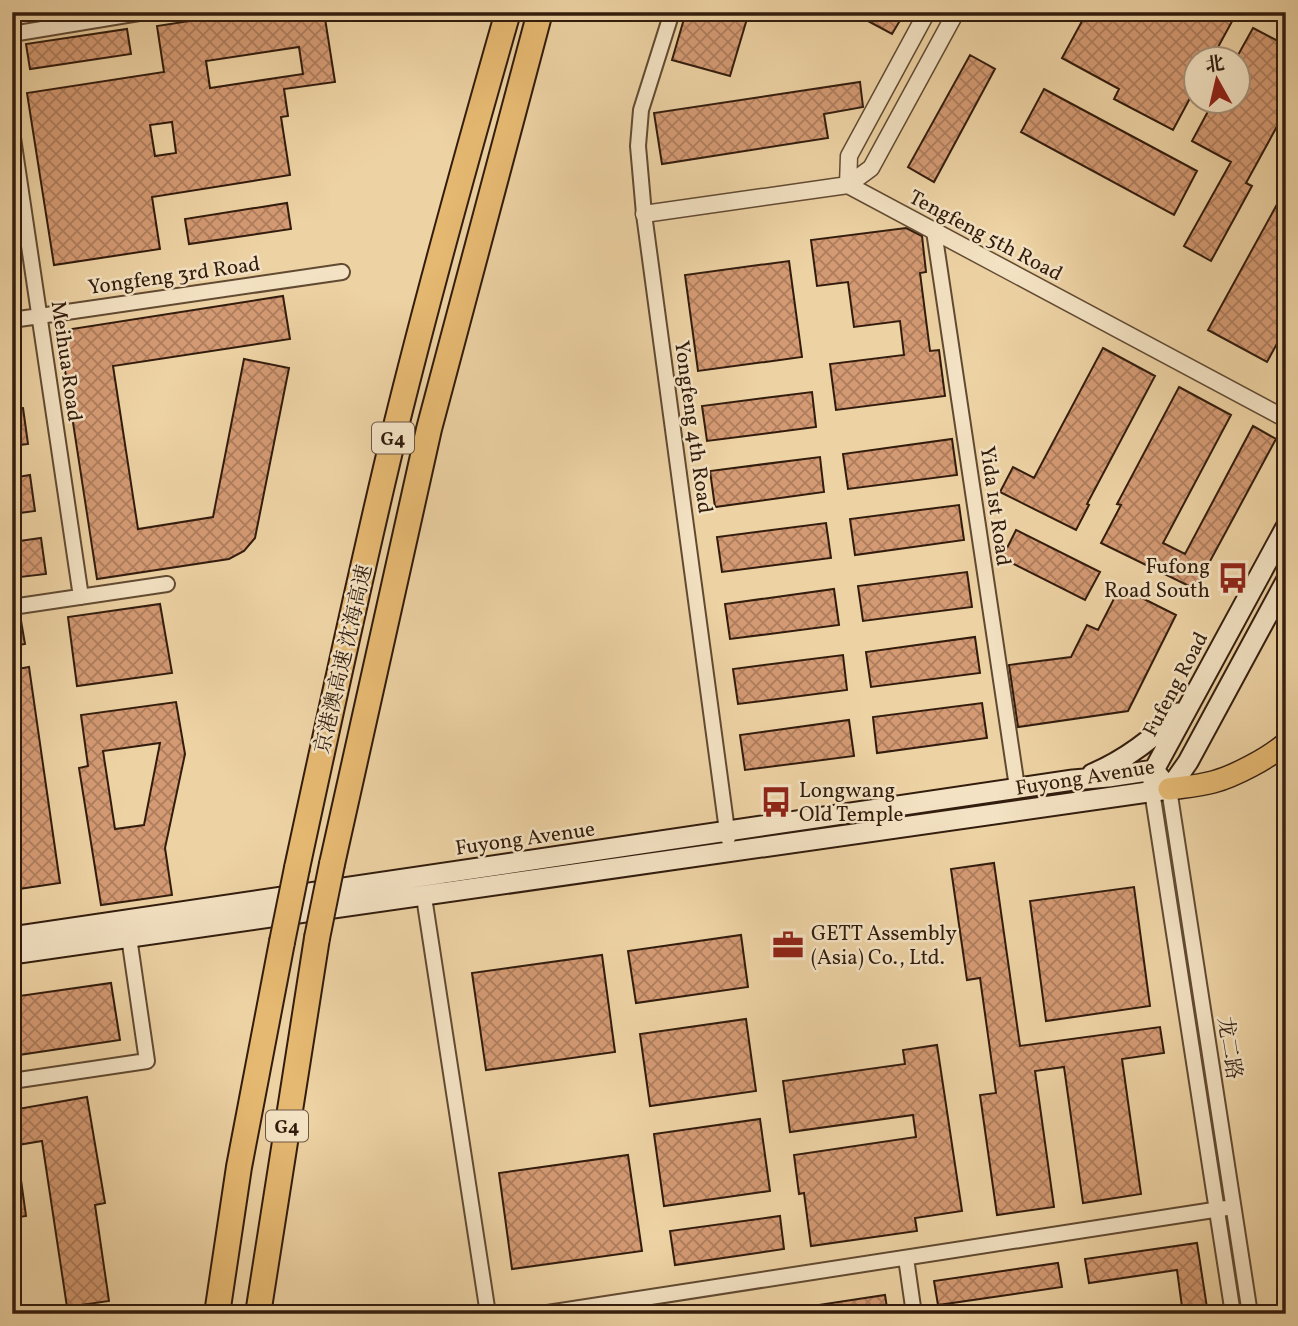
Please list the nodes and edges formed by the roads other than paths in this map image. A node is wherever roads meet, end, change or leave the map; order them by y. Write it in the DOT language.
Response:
graph roads {
  1 [pos="145,12"];
  2 [pos="508,12"];
  3 [pos="540,12"];
  4 [pos="672,12"];
  5 [pos="927,12"];
  6 [pos="956,12"];
  7 [pos="12,34"];
  8 [pos="12,131"];
  9 [pos="848,185"];
  10 [pos="644,214"];
  11 [pos="934,231"];
  12 [pos="342,272"];
  13 [pos="40,316"];
  14 [pos="12,320"];
  15 [pos="1286,419"];
  16 [pos="1286,527"];
  17 [pos="1286,581"];
  18 [pos="167,584"];
  19 [pos="81,597"];
  20 [pos="12,607"];
  21 [pos="1195,694"];
  22 [pos="1286,743"];
  23 [pos="1154,770"];
  24 [pos="1073,780"];
  25 [pos="1017,787"];
  26 [pos="1160,790"];
  27 [pos="728,841"];
  28 [pos="424,897"];
  29 [pos="12,937"];
  30 [pos="129,937"];
  31 [pos="12,954"];
  32 [pos="12,1081"];
  33 [pos="1233,1207"];
  34 [pos="1217,1209"];
  35 [pos="906,1258"];
  36 [pos="217,1314"];
  37 [pos="258,1314"];
  38 [pos="488,1314"];
  39 [pos="541,1314"];
  40 [pos="914,1314"];
  41 [pos="1233,1314"];
  42 [pos="1250,1314"];
  1 -- 7 [label="street"];
  2 -- 36 [label="highway, 京港澳高速 沈海高速 / G4, bridge"];
  3 -- 37 [label="highway, 京港澳高速 沈海高速 / G4, bridge"];
  4 -- 10 [label="street, Yongfeng 4th Road"];
  5 -- 9 [label="street"];
  6 -- 9 [label="street"];
  8 -- 13 [label="street, Meihua Road"];
  9 -- 10 [label="street"];
  9 -- 11 [label="street, Tengfeng 5th Road"];
  10 -- 27 [label="street, Yongfeng 4th Road"];
  11 -- 15 [label="street, Tengfeng 5th Road"];
  11 -- 25 [label="street, Yida 1st Road"];
  12 -- 13 [label="street, Yongfeng 3rd Road"];
  13 -- 14 [label="street, Yongfeng 3rd Road"];
  13 -- 19 [label="street, Meihua Road"];
  16 -- 21 [label="main road, Fufeng Road"];
  17 -- 26 [label="main road"];
  18 -- 19 [label="street"];
  19 -- 20 [label="street"];
  21 -- 23 [label="main road, Fufeng Road"];
  21 -- 24 [label="main road"];
  22 -- 26 [label="main road"];
  23 -- 24 [label="main road, Fuyong Avenue"];
  23 -- 26 [label="main road, Fuyong Avenue"];
  24 -- 25 [label="main road, Fuyong Avenue"];
  25 -- 27 [label="main road, Fuyong Avenue"];
  26 -- 27 [label="main road, Fuyong Avenue"];
  26 -- 33 [label="street, 龙二路"];
  26 -- 34 [label="street, 龙二路"];
  27 -- 28 [label="main road, Fuyong Avenue"];
  27 -- 29 [label="main road, Fuyong Avenue"];
  28 -- 30 [label="main road, Fuyong Avenue"];
  28 -- 38 [label="street"];
  30 -- 31 [label="main road, Fuyong Avenue"];
  30 -- 32 [label="street"];
  33 -- 34 [label="street"];
  33 -- 42 [label="street, 龙二路"];
  34 -- 35 [label="street"];
  34 -- 41 [label="street, 龙二路"];
  35 -- 39 [label="street"];
  35 -- 40 [label="street"];
}
